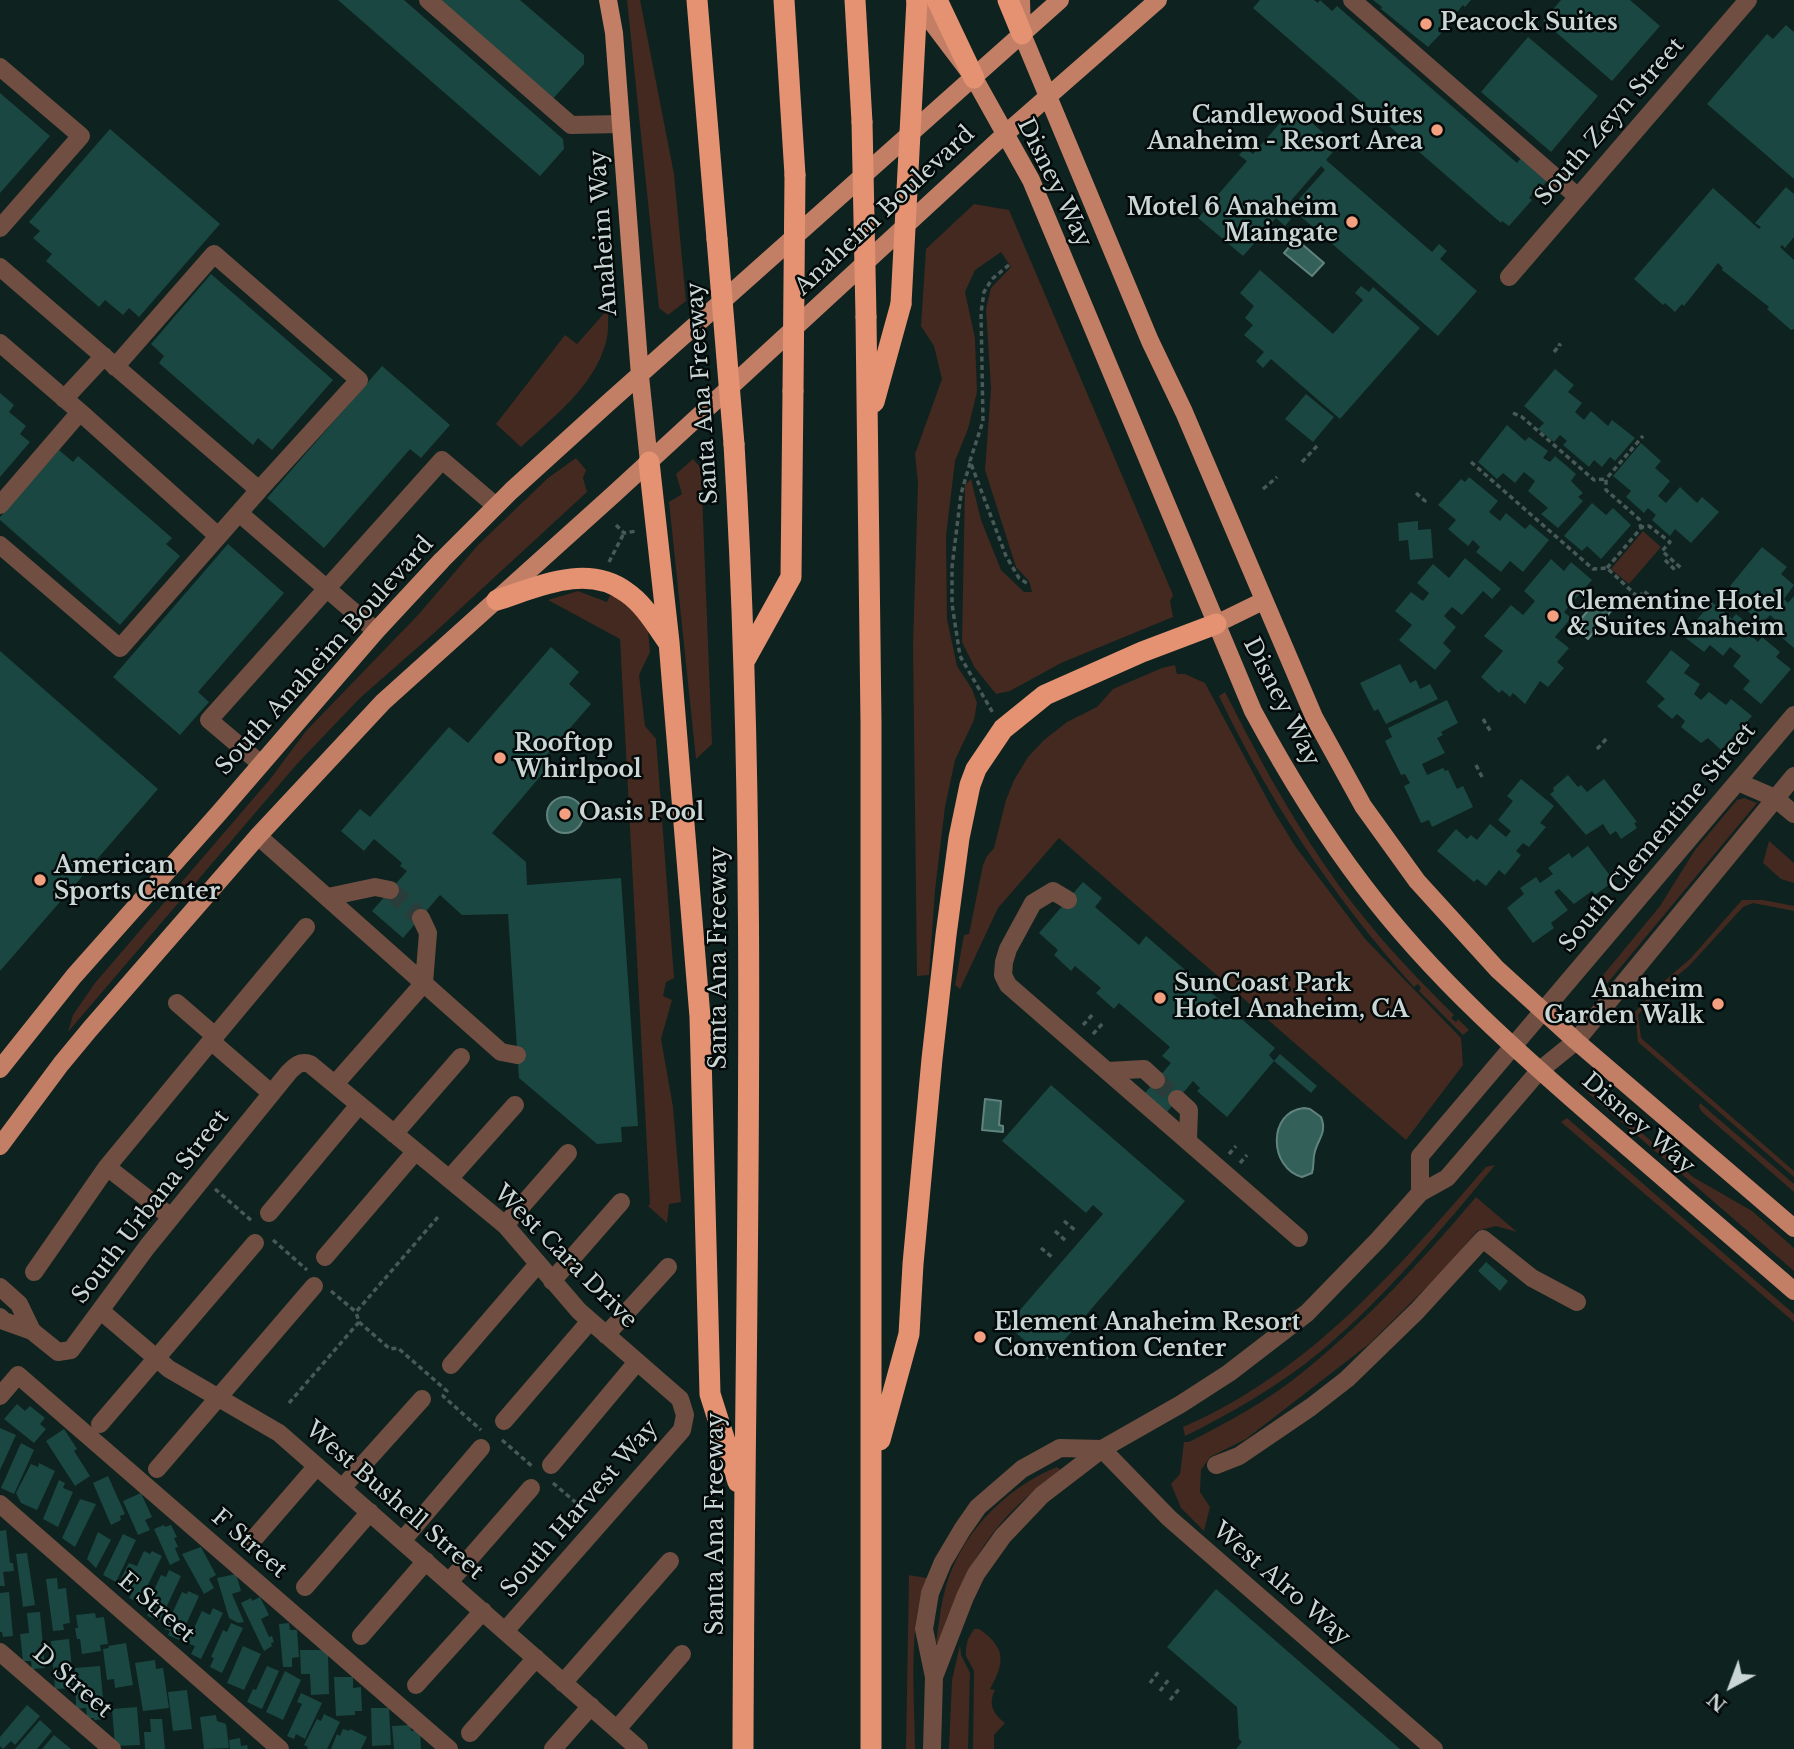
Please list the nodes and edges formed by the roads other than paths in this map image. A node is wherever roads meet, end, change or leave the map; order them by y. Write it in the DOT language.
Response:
graph roads {
  1 [pos="428,0"];
  2 [pos="608,0"];
  3 [pos="784,0"];
  4 [pos="855,0"];
  5 [pos="916,0"];
  6 [pos="937,0"];
  7 [pos="1008,0"];
  8 [pos="1021,0"];
  9 [pos="1060,0"];
  10 [pos="1158,0"];
  11 [pos="1748,0"];
  12 [pos="696,4"];
  13 [pos="1353,7"];
  14 [pos="1023,34"];
  15 [pos="0,66"];
  16 [pos="974,78"];
  17 [pos="1048,97"];
  18 [pos="621,124"];
  19 [pos="1004,135"];
  20 [pos="1578,197"];
  21 [pos="0,228"];
  22 [pos="0,267"];
  23 [pos="1508,276"];
  24 [pos="0,343"];
  25 [pos="110,361"];
  26 [pos="640,376"];
  27 [pos="64,399"];
  28 [pos="80,412"];
  29 [pos="867,427"];
  30 [pos="649,462"];
  31 [pos="259,491"];
  32 [pos="0,505"];
  33 [pos="496,506"];
  34 [pos="239,513"];
  35 [pos="218,536"];
  36 [pos="0,545"];
  37 [pos="327,589"];
  38 [pos="497,600"];
  39 [pos="1263,601"];
  40 [pos="1216,624"];
  41 [pos="376,631"];
  42 [pos="668,642"];
  43 [pos="744,660"];
  44 [pos="1794,715"];
  45 [pos="261,764"];
  46 [pos="1794,776"];
  47 [pos="1738,782"];
  48 [pos="1775,798"];
  49 [pos="1794,814"];
  50 [pos="258,836"];
  51 [pos="390,890"];
  52 [pos="328,897"];
  53 [pos="1068,900"];
  54 [pos="421,918"];
  55 [pos="306,927"];
  56 [pos="424,983"];
  57 [pos="177,1003"];
  58 [pos="1543,1012"];
  59 [pos="213,1038"];
  60 [pos="1576,1041"];
  61 [pos="1513,1047"];
  62 [pos="517,1055"];
  63 [pos="461,1057"];
  64 [pos="304,1062"];
  65 [pos="0,1069"];
  66 [pos="1108,1071"];
  67 [pos="1539,1071"];
  68 [pos="1156,1080"];
  69 [pos="335,1084"];
  70 [pos="271,1093"];
  71 [pos="1177,1099"];
  72 [pos="359,1105"];
  73 [pos="515,1105"];
  74 [pos="394,1134"];
  75 [pos="1188,1140"];
  76 [pos="0,1146"];
  77 [pos="415,1152"];
  78 [pos="568,1153"];
  79 [pos="107,1167"];
  80 [pos="449,1179"];
  81 [pos="1420,1193"];
  82 [pos="621,1202"];
  83 [pos="269,1213"];
  84 [pos="171,1217"];
  85 [pos="505,1226"];
  86 [pos="1794,1228"];
  87 [pos="1299,1238"];
  88 [pos="255,1243"];
  89 [pos="325,1257"];
  90 [pos="538,1264"];
  91 [pos="668,1267"];
  92 [pos="34,1272"];
  93 [pos="552,1280"];
  94 [pos="314,1286"];
  95 [pos="0,1287"];
  96 [pos="1794,1291"];
  97 [pos="1577,1302"];
  98 [pos="101,1311"];
  99 [pos="0,1317"];
  100 [pos="590,1321"];
  101 [pos="32,1331"];
  102 [pos="606,1335"];
  103 [pos="156,1358"];
  104 [pos="637,1362"];
  105 [pos="451,1365"];
  106 [pos="0,1396"];
  107 [pos="218,1397"];
  108 [pos="422,1399"];
  109 [pos="685,1415"];
  110 [pos="504,1421"];
  111 [pos="100,1424"];
  112 [pos="487,1441"];
  113 [pos="1102,1449"];
  114 [pos="1216,1465"];
  115 [pos="317,1466"];
  116 [pos="873,1466"];
  117 [pos="157,1469"];
  118 [pos="342,1488"];
  119 [pos="743,1500"];
  120 [pos="0,1504"];
  121 [pos="370,1512"];
  122 [pos="252,1541"];
  123 [pos="402,1541"];
  124 [pos="426,1561"];
  125 [pos="670,1561"];
  126 [pos="449,1582"];
  127 [pos="305,1587"];
  128 [pos="483,1611"];
  129 [pos="505,1631"];
  130 [pos="361,1636"];
  131 [pos="0,1652"];
  132 [pos="682,1654"];
  133 [pos="536,1658"];
  134 [pos="934,1677"];
  135 [pos="564,1683"];
  136 [pos="416,1685"];
  137 [pos="591,1706"];
  138 [pos="617,1729"];
  139 [pos="470,1732"];
  140 [pos="111,1749"];
  141 [pos="280,1749"];
  142 [pos="449,1749"];
  143 [pos="553,1749"];
  144 [pos="639,1749"];
  145 [pos="743,1749"];
  146 [pos="871,1749"];
  147 [pos="932,1749"];
  148 [pos="1434,1749"];
  1 -- 18 [label="street"];
  2 -- 18 [label="main road, Anaheim Way"];
  3 -- 43 [label="highway, bridge"];
  4 -- 29 [label="highway, bridge"];
  5 -- 16 [label="main road, Disney Way"];
  5 -- 29 [label="highway, bridge"];
  6 -- 16 [label="highway"];
  7 -- 14 [label="highway"];
  8 -- 14 [label="main road, Disney Way"];
  9 -- 14 [label="main road, Anaheim Boulevard"];
  10 -- 17 [label="main road, Anaheim Boulevard"];
  11 -- 20 [label="street, South Zeyn Street"];
  12 -- 43 [label="highway, Santa Ana Freeway, bridge"];
  13 -- 20 [label="street"];
  14 -- 16 [label="main road, Anaheim Boulevard"];
  14 -- 17 [label="main road, Disney Way"];
  15 -- 21 [label="street"];
  16 -- 19 [label="main road, Disney Way"];
  16 -- 26 [label="main road, Anaheim Boulevard"];
  17 -- 19 [label="main road, Anaheim Boulevard"];
  17 -- 39 [label="main road, Disney Way"];
  18 -- 26 [label="main road, Anaheim Way"];
  19 -- 30 [label="main road, Anaheim Boulevard"];
  19 -- 40 [label="main road, Disney Way"];
  20 -- 23 [label="street, South Zeyn Street"];
  22 -- 25 [label="street"];
  24 -- 27 [label="street"];
  25 -- 27 [label="street"];
  25 -- 31 [label="street"];
  25 -- 31 [label="street"];
  26 -- 30 [label="main road, Anaheim Way"];
  26 -- 33 [label="main road, South Anaheim Boulevard"];
  27 -- 28 [label="street"];
  28 -- 32 [label="street"];
  28 -- 35 [label="street"];
  29 -- 116 [label="highway"];
  30 -- 38 [label="main road"];
  30 -- 42 [label="highway"];
  31 -- 34 [label="street"];
  33 -- 37 [label="street"];
  33 -- 41 [label="main road, South Anaheim Boulevard"];
  34 -- 35 [label="street"];
  34 -- 37 [label="street"];
  35 -- 36 [label="street"];
  37 -- 41 [label="street"];
  37 -- 45 [label="street"];
  38 -- 42 [label="highway"];
  38 -- 50 [label="main road"];
  39 -- 40 [label="main road"];
  39 -- 58 [label="main road, Disney Way"];
  40 -- 61 [label="main road, Disney Way"];
  40 -- 116 [label="highway"];
  41 -- 45 [label="main road, South Anaheim Boulevard"];
  42 -- 119 [label="highway"];
  43 -- 119 [label="highway, Santa Ana Freeway"];
  44 -- 47 [label="street, South Clementine Street"];
  45 -- 65 [label="main road, South Anaheim Boulevard"];
  46 -- 48 [label="street"];
  47 -- 48 [label="street"];
  47 -- 58 [label="street, South Clementine Street"];
  48 -- 49 [label="street"];
  48 -- 60 [label="street"];
  50 -- 52 [label="street"];
  50 -- 76 [label="main road"];
  51 -- 52 [label="street"];
  52 -- 56 [label="street"];
  53 -- 66 [label="street"];
  54 -- 56 [label="street"];
  55 -- 59 [label="street"];
  56 -- 62 [label="street"];
  56 -- 69 [label="street"];
  57 -- 59 [label="street"];
  58 -- 60 [label="main road, Disney Way"];
  58 -- 61 [label="street, South Clementine Street"];
  59 -- 70 [label="street"];
  59 -- 79 [label="street"];
  60 -- 67 [label="street"];
  60 -- 86 [label="main road, Disney Way"];
  61 -- 67 [label="main road, Disney Way"];
  61 -- 81 [label="street, South Clementine Street"];
  63 -- 74 [label="street"];
  64 -- 69 [label="street, West Cara Drive"];
  64 -- 70 [label="street, South Urbana Street"];
  66 -- 68 [label="street"];
  66 -- 75 [label="street"];
  67 -- 81 [label="street"];
  67 -- 96 [label="main road, Disney Way"];
  69 -- 72 [label="street, West Cara Drive"];
  70 -- 84 [label="street, South Urbana Street"];
  71 -- 75 [label="street"];
  72 -- 74 [label="street, West Cara Drive"];
  72 -- 83 [label="street"];
  73 -- 80 [label="street"];
  74 -- 77 [label="street, West Cara Drive"];
  75 -- 87 [label="street"];
  77 -- 80 [label="street, West Cara Drive"];
  77 -- 89 [label="street"];
  78 -- 85 [label="street"];
  79 -- 84 [label="street"];
  79 -- 92 [label="street"];
  80 -- 85 [label="street, West Cara Drive"];
  81 -- 113 [label="street"];
  82 -- 93 [label="street"];
  84 -- 98 [label="street, South Urbana Street"];
  85 -- 90 [label="street, West Cara Drive"];
  88 -- 103 [label="street"];
  90 -- 93 [label="street, West Cara Drive"];
  90 -- 105 [label="street"];
  91 -- 102 [label="street"];
  93 -- 100 [label="street, West Cara Drive"];
  94 -- 107 [label="street"];
  95 -- 101 [label="street, South Urbana Street"];
  97 -- 114 [label="street"];
  98 -- 101 [label="street, South Urbana Street"];
  98 -- 103 [label="street, West Bushell Street"];
  99 -- 101 [label="street, South Urbana Street"];
  100 -- 102 [label="street, West Cara Drive"];
  100 -- 110 [label="street"];
  102 -- 104 [label="street, West Cara Drive"];
  103 -- 107 [label="street, West Bushell Street"];
  103 -- 111 [label="street"];
  104 -- 109 [label="street, West Cara Drive"];
  104 -- 126 [label="street"];
  106 -- 142 [label="street, F Street"];
  107 -- 115 [label="street, West Bushell Street"];
  107 -- 117 [label="street"];
  108 -- 118 [label="street"];
  109 -- 129 [label="street, South Harvest Way"];
  112 -- 123 [label="street"];
  113 -- 134 [label="street"];
  113 -- 134 [label="street"];
  113 -- 148 [label="street, West Alro Way"];
  115 -- 118 [label="street, West Bushell Street"];
  115 -- 122 [label="street"];
  116 -- 146 [label="highway"];
  118 -- 121 [label="street, West Bushell Street"];
  119 -- 145 [label="highway, Santa Ana Freeway"];
  120 -- 141 [label="street, E Street"];
  121 -- 123 [label="street, West Bushell Street"];
  121 -- 127 [label="street"];
  123 -- 124 [label="street, West Bushell Street"];
  124 -- 126 [label="street, West Bushell Street"];
  124 -- 130 [label="street"];
  125 -- 135 [label="street"];
  126 -- 128 [label="street, West Bushell Street"];
  128 -- 129 [label="street, West Bushell Street"];
  128 -- 136 [label="street"];
  129 -- 133 [label="street, West Bushell Street"];
  131 -- 140 [label="street, D Street"];
  132 -- 138 [label="street"];
  133 -- 135 [label="street, West Bushell Street"];
  133 -- 139 [label="street"];
  134 -- 147 [label="street"];
  135 -- 137 [label="street, West Bushell Street"];
  137 -- 138 [label="street, West Bushell Street"];
  137 -- 143 [label="street"];
  138 -- 144 [label="street, West Bushell Street"];
}
